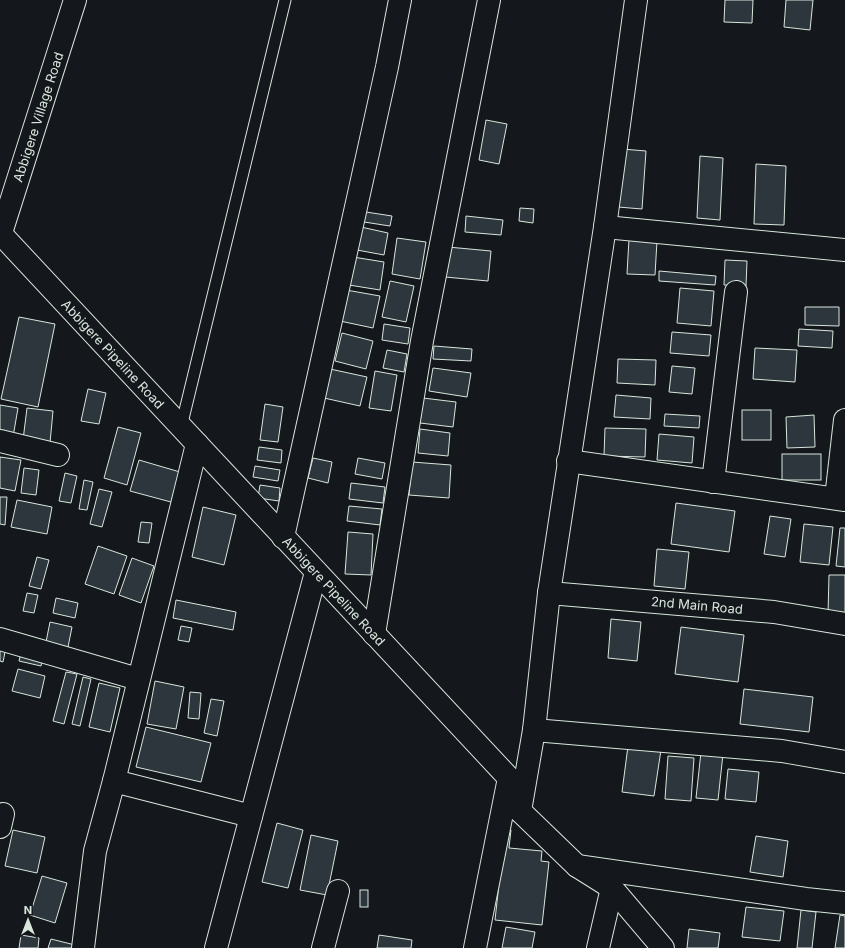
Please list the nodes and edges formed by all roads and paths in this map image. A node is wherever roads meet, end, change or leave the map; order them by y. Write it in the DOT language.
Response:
graph roads {
  1 [pos="75,0"];
  2 [pos="286,0"];
  3 [pos="400,0"];
  4 [pos="489,0"];
  5 [pos="636,0"];
  6 [pos="605,227"];
  7 [pos="0,234"];
  8 [pos="845,250"];
  9 [pos="736,292"];
  10 [pos="845,420"];
  11 [pos="181,427"];
  12 [pos="0,441"];
  13 [pos="197,444"];
  14 [pos="58,455"];
  15 [pos="568,461"];
  16 [pos="713,482"];
  17 [pos="841,499"];
  18 [pos="283,536"];
  19 [pos="316,572"];
  20 [pos="549,593"];
  21 [pos="845,624"];
  22 [pos="374,634"];
  23 [pos="0,639"];
  24 [pos="138,679"];
  25 [pos="534,730"];
  26 [pos="845,762"];
  27 [pos="509,778"];
  28 [pos="114,781"];
  29 [pos="520,811"];
  30 [pos="251,816"];
  31 [pos="577,866"];
  32 [pos="612,888"];
  33 [pos="338,890"];
  34 [pos="845,902"];
  35 [pos="83,948"];
  36 [pos="216,948"];
  37 [pos="323,948"];
  38 [pos="475,948"];
  39 [pos="598,948"];
  40 [pos="663,948"];
  1 -- 7 [label="street, Abbigere Village Road"];
  2 -- 11 [label="lane"];
  3 -- 18 [label="street"];
  4 -- 22 [label="street"];
  5 -- 6 [label="street"];
  6 -- 8 [label="street"];
  6 -- 15 [label="street"];
  7 -- 11 [label="street, Abbigere Pipeline Road"];
  9 -- 16 [label="street"];
  10 -- 17 [label="street"];
  11 -- 13 [label="street, Abbigere Pipeline Road"];
  12 -- 14 [label="street"];
  13 -- 18 [label="street, Abbigere Pipeline Road"];
  13 -- 24 [label="street"];
  15 -- 16 [label="street"];
  15 -- 20 [label="street"];
  16 -- 17 [label="street"];
  18 -- 19 [label="street, Abbigere Pipeline Road"];
  19 -- 22 [label="street, Abbigere Pipeline Road"];
  19 -- 30 [label="street"];
  20 -- 21 [label="street, 2nd Main Road"];
  20 -- 25 [label="street"];
  22 -- 27 [label="street, Abbigere Pipeline Road"];
  23 -- 24 [label="street"];
  24 -- 28 [label="street"];
  25 -- 26 [label="street"];
  25 -- 29 [label="street"];
  27 -- 29 [label="street, Abbigere Pipeline Road"];
  27 -- 38 [label="street"];
  28 -- 30 [label="street"];
  28 -- 35 [label="street"];
  29 -- 31 [label="street, Abbigere Pipeline Road"];
  30 -- 36 [label="street"];
  31 -- 32 [label="street, Abbigere Pipeline Road"];
  31 -- 34 [label="street"];
  32 -- 39 [label="street"];
  32 -- 40 [label="street, Abbigere Pipeline Road"];
  33 -- 37 [label="street"];
}
